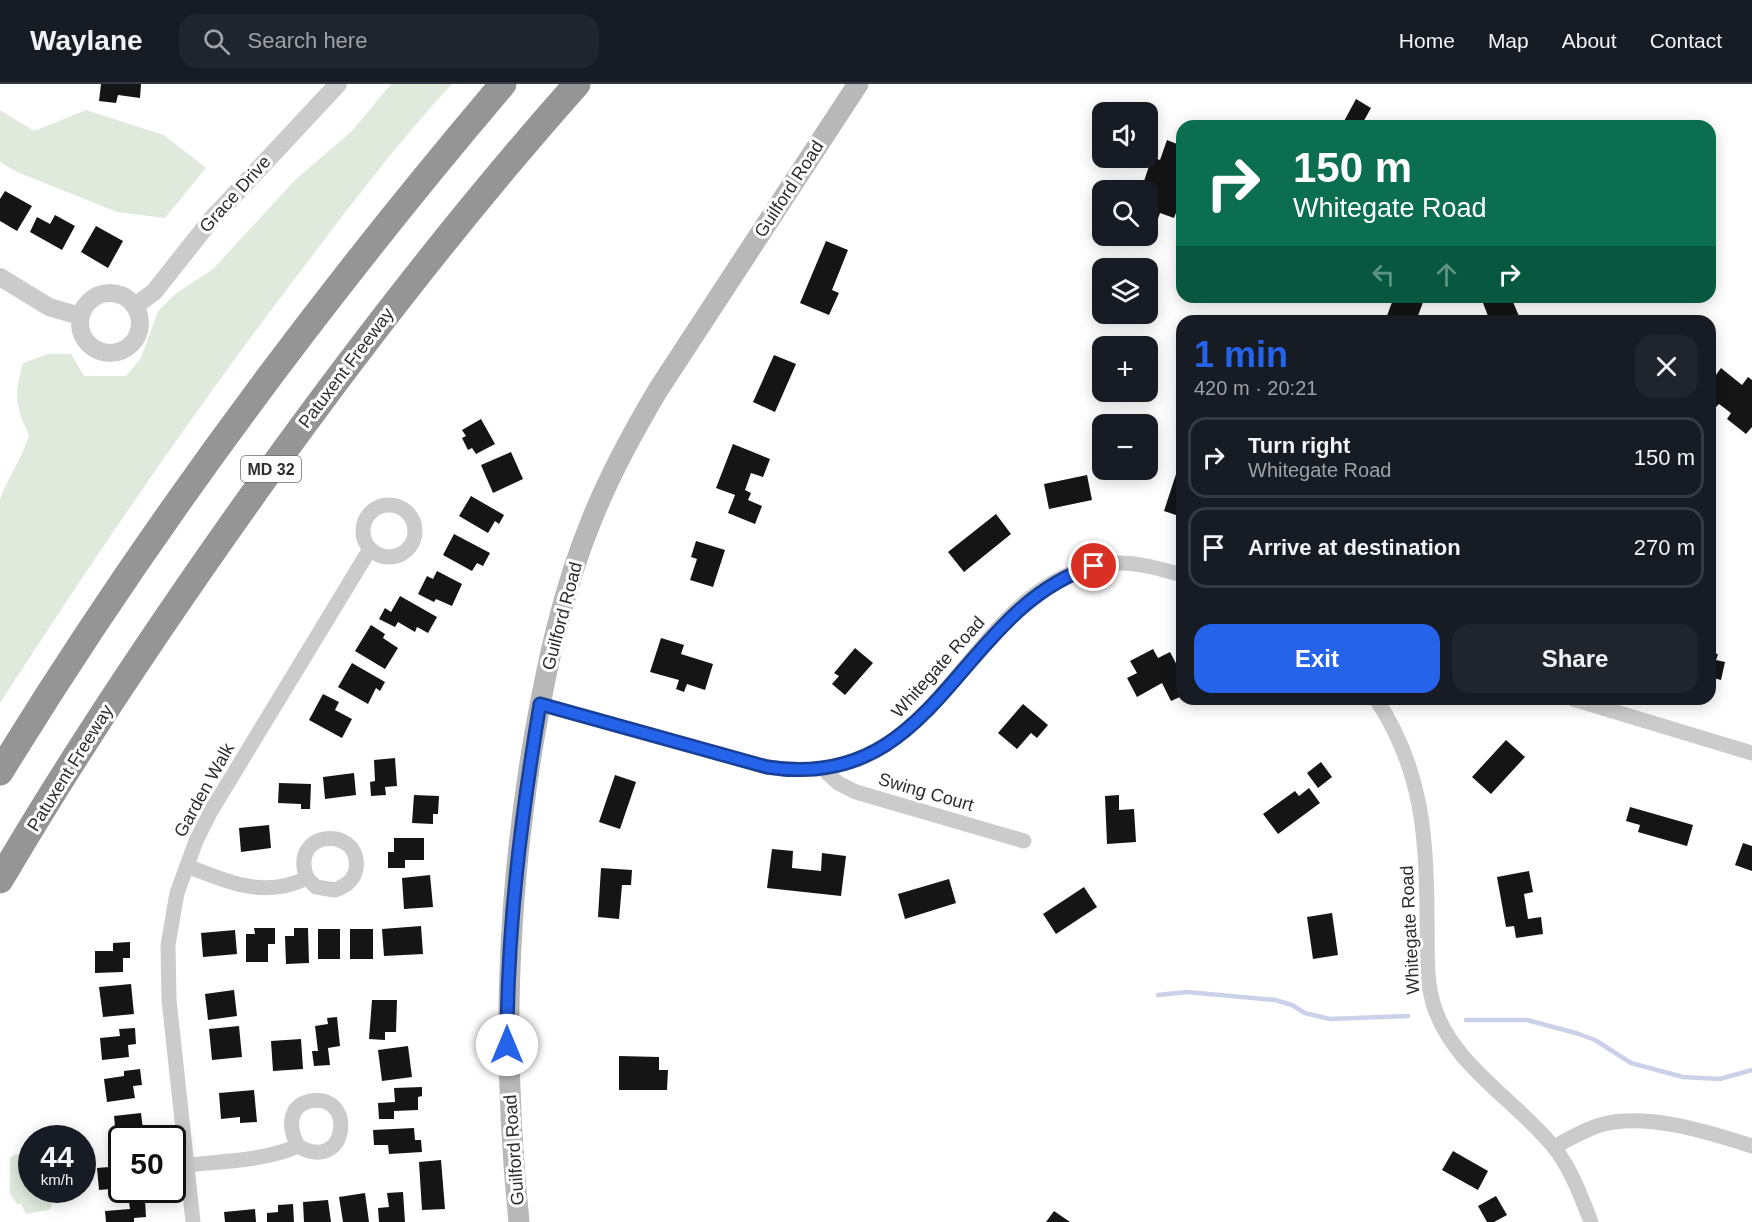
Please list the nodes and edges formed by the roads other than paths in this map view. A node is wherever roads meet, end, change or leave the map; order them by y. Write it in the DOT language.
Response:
graph roads {
  1 [pos="338,84"];
  2 [pos="503,84"];
  3 [pos="577,84"];
  4 [pos="858,84"];
  5 [pos="0,277"];
  6 [pos="135,306"];
  7 [pos="80,316"];
  8 [pos="370,549"];
  9 [pos="1176,574"];
  10 [pos="540,704"];
  11 [pos="1380,705"];
  12 [pos="1593,705"];
  13 [pos="1752,753"];
  14 [pos="823,769"];
  15 [pos="0,772"];
  16 [pos="1024,841"];
  17 [pos="187,866"];
  18 [pos="307,878"];
  19 [pos="0,880"];
  20 [pos="182,1125"];
  21 [pos="298,1146"];
  22 [pos="1752,1146"];
  23 [pos="1554,1147"];
  24 [pos="186,1164"];
  25 [pos="193,1222"];
  26 [pos="519,1222"];
  27 [pos="1591,1222"];
  1 -- 6 [label="street, Grace Drive"];
  2 -- 15 [label="highway, MD 32"];
  3 -- 19 [label="highway, Patuxent Freeway / MD 32"];
  4 -- 10 [label="main road, Guilford Road"];
  5 -- 7 [label="street"];
  6 -- 7 [label="street"];
  6 -- 7 [label="street"];
  8 -- 17 [label="street, Garden Walk"];
  9 -- 14 [label="street, Whitegate Road"];
  10 -- 14 [label="street, Whitegate Road"];
  10 -- 26 [label="main road, Guilford Road"];
  11 -- 23 [label="street, Whitegate Road"];
  12 -- 13 [label="street"];
  14 -- 16 [label="street, Swing Court"];
  17 -- 18 [label="street"];
  17 -- 20 [label="street, Garden Walk"];
  21 -- 24 [label="street"];
  22 -- 23 [label="street"];
  23 -- 27 [label="street, Whitegate Road"];
  24 -- 25 [label="street, Garden Walk"];
}
